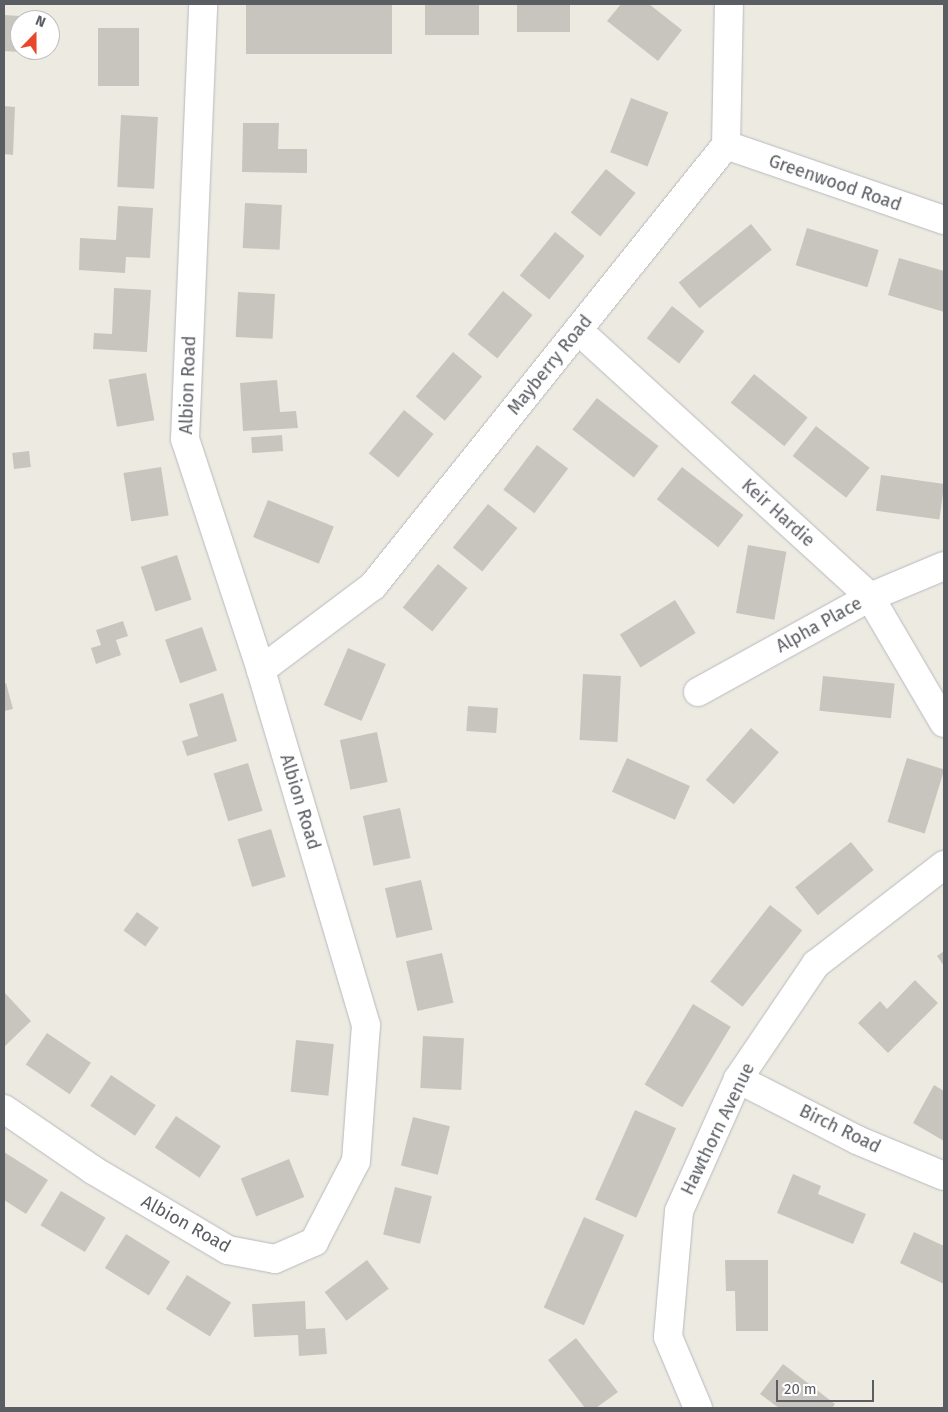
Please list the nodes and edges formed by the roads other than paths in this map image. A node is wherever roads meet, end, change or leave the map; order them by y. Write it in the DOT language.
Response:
graph roads {
  1 [pos="203,4"];
  2 [pos="729,4"];
  3 [pos="726,145"];
  4 [pos="944,220"];
  5 [pos="578,330"];
  6 [pos="944,566"];
  7 [pos="870,597"];
  8 [pos="261,670"];
  9 [pos="698,692"];
  10 [pos="944,723"];
  11 [pos="944,865"];
  12 [pos="738,1079"];
  13 [pos="4,1109"];
  14 [pos="944,1176"];
  15 [pos="698,1408"];
  1 -- 8 [label="street, Albion Road"];
  2 -- 3 [label="street"];
  3 -- 4 [label="street, Greenwood Road"];
  3 -- 5 [label="street, Mayberry Road"];
  5 -- 7 [label="street, Keir Hardie"];
  5 -- 8 [label="street, Mayberry Road"];
  6 -- 7 [label="street, Alpha Place"];
  7 -- 9 [label="street, Alpha Place"];
  7 -- 10 [label="street, Keir Hardie"];
  8 -- 13 [label="street, Albion Road"];
  11 -- 12 [label="street, Hawthorn Avenue"];
  12 -- 14 [label="street, Birch Road"];
  12 -- 15 [label="street, Hawthorn Avenue"];
}
